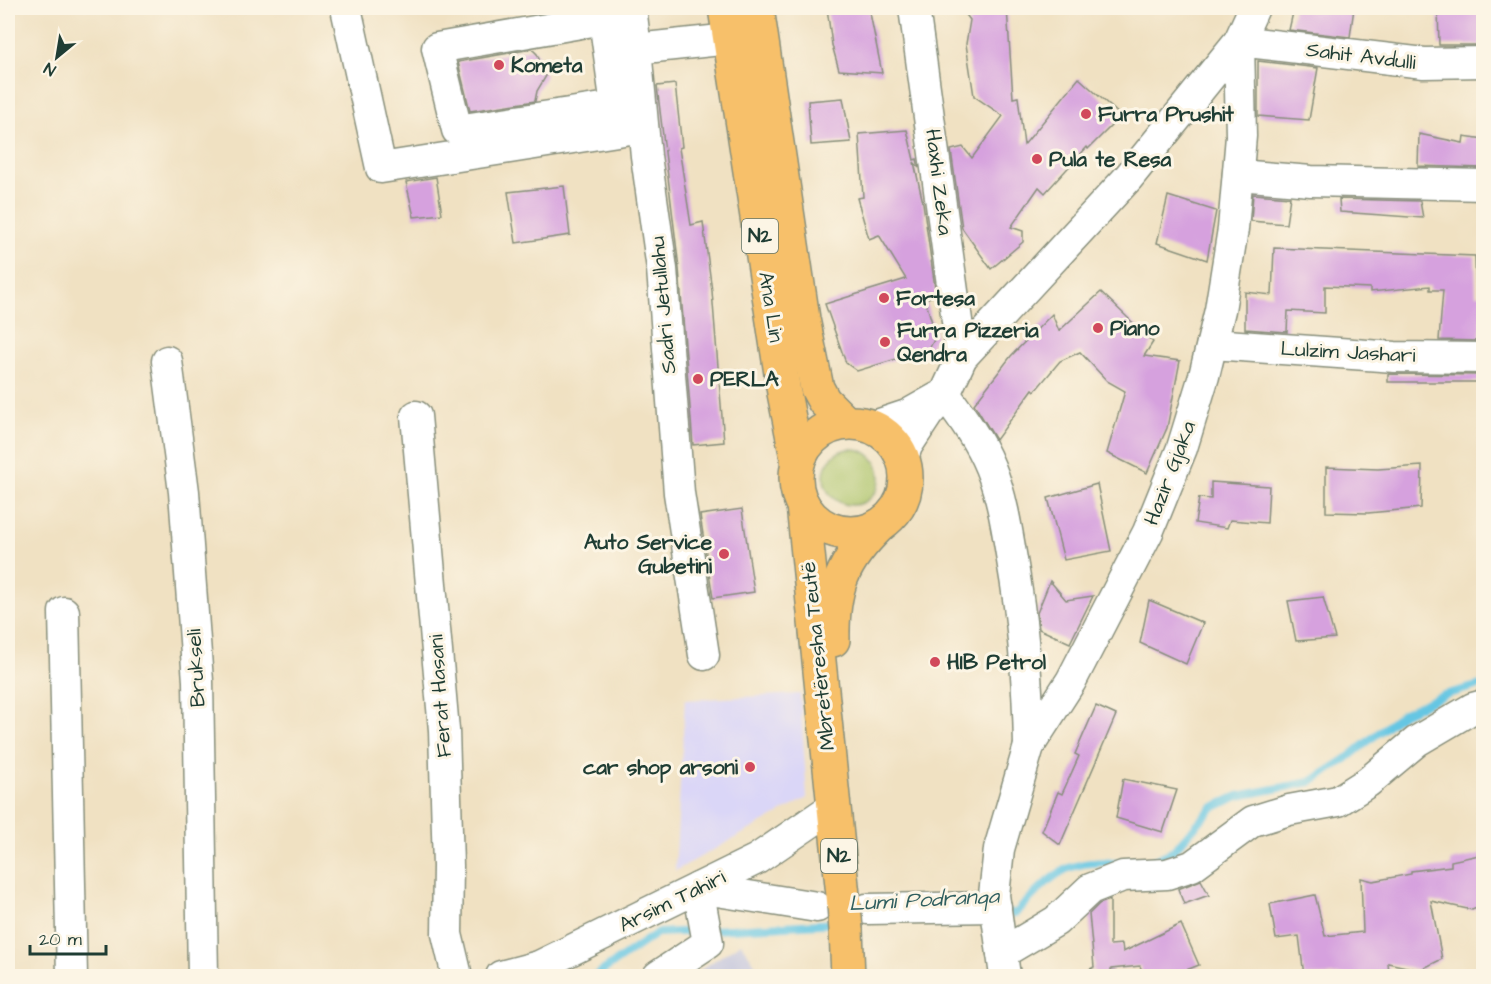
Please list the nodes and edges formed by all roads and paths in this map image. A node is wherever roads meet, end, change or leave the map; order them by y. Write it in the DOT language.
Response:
graph roads {
  1 [pos="346,8"];
  2 [pos="757,8"];
  3 [pos="914,8"];
  4 [pos="1254,8"];
  5 [pos="604,19"];
  6 [pos="728,23"];
  7 [pos="1239,41"];
  8 [pos="636,50"];
  9 [pos="1484,62"];
  10 [pos="643,127"];
  11 [pos="1238,175"];
  12 [pos="1484,185"];
  13 [pos="1212,344"];
  14 [pos="962,357"];
  15 [pos="1484,358"];
  16 [pos="167,361"];
  17 [pos="945,394"];
  18 [pos="416,416"];
  19 [pos="859,425"];
  20 [pos="903,458"];
  21 [pos="798,464"];
  22 [pos="803,505"];
  23 [pos="880,525"];
  24 [pos="64,612"];
  25 [pos="704,654"];
  26 [pos="1484,705"];
  27 [pos="1029,746"];
  28 [pos="833,807"];
  29 [pos="700,901"];
  30 [pos="843,913"];
  31 [pos="1000,932"];
  32 [pos="72,976"];
  33 [pos="203,976"];
  34 [pos="457,976"];
  35 [pos="501,976"];
  36 [pos="658,976"];
  37 [pos="848,976"];
  1 -- 10 [label="street"];
  2 -- 19 [label="main road, Ana Lin / N2"];
  3 -- 14 [label="street, Haxhi Zeka"];
  4 -- 7 [label="street"];
  5 -- 5 [label="street"];
  5 -- 8 [label="street, Sadri Jetullahu"];
  6 -- 8 [label="street"];
  6 -- 21 [label="main road, Ana Lin / N2"];
  7 -- 9 [label="street, Sahit Avdulli"];
  7 -- 11 [label="street, Hazir Gjaka"];
  7 -- 14 [label="street"];
  8 -- 10 [label="street, Sadri Jetullahu"];
  10 -- 25 [label="street, Sadri Jetullahu"];
  11 -- 12 [label="street"];
  11 -- 13 [label="street, Hazir Gjaka"];
  13 -- 15 [label="street, Lulzim Jashari"];
  13 -- 27 [label="street, Hazir Gjaka"];
  14 -- 17 [label="street"];
  16 -- 33 [label="street, Brukseli"];
  17 -- 19 [label="street"];
  17 -- 20 [label="street"];
  17 -- 27 [label="street, Hazir Gjaka"];
  18 -- 34 [label="street, Ferat Hasani"];
  19 -- 20 [label="main road, N2"];
  19 -- 21 [label="main road"];
  20 -- 23 [label="main road, N2"];
  21 -- 22 [label="main road, N2"];
  22 -- 23 [label="main road"];
  22 -- 28 [label="main road, Mbretëresha Teutë / N2"];
  23 -- 28 [label="main road, Mbretëresha Teutë / N2"];
  24 -- 32 [label="street"];
  26 -- 31 [label="street"];
  27 -- 31 [label="street, Hazir Gjaka"];
  28 -- 29 [label="street, Arsim Tahiri"];
  28 -- 30 [label="main road, Mbretëresha Teutë / N2"];
  29 -- 30 [label="street"];
  29 -- 35 [label="street, Arsim Tahiri"];
  29 -- 36 [label="street"];
  30 -- 31 [label="street"];
  30 -- 37 [label="main road, Mbretëresha Teutë / N2"];
}
